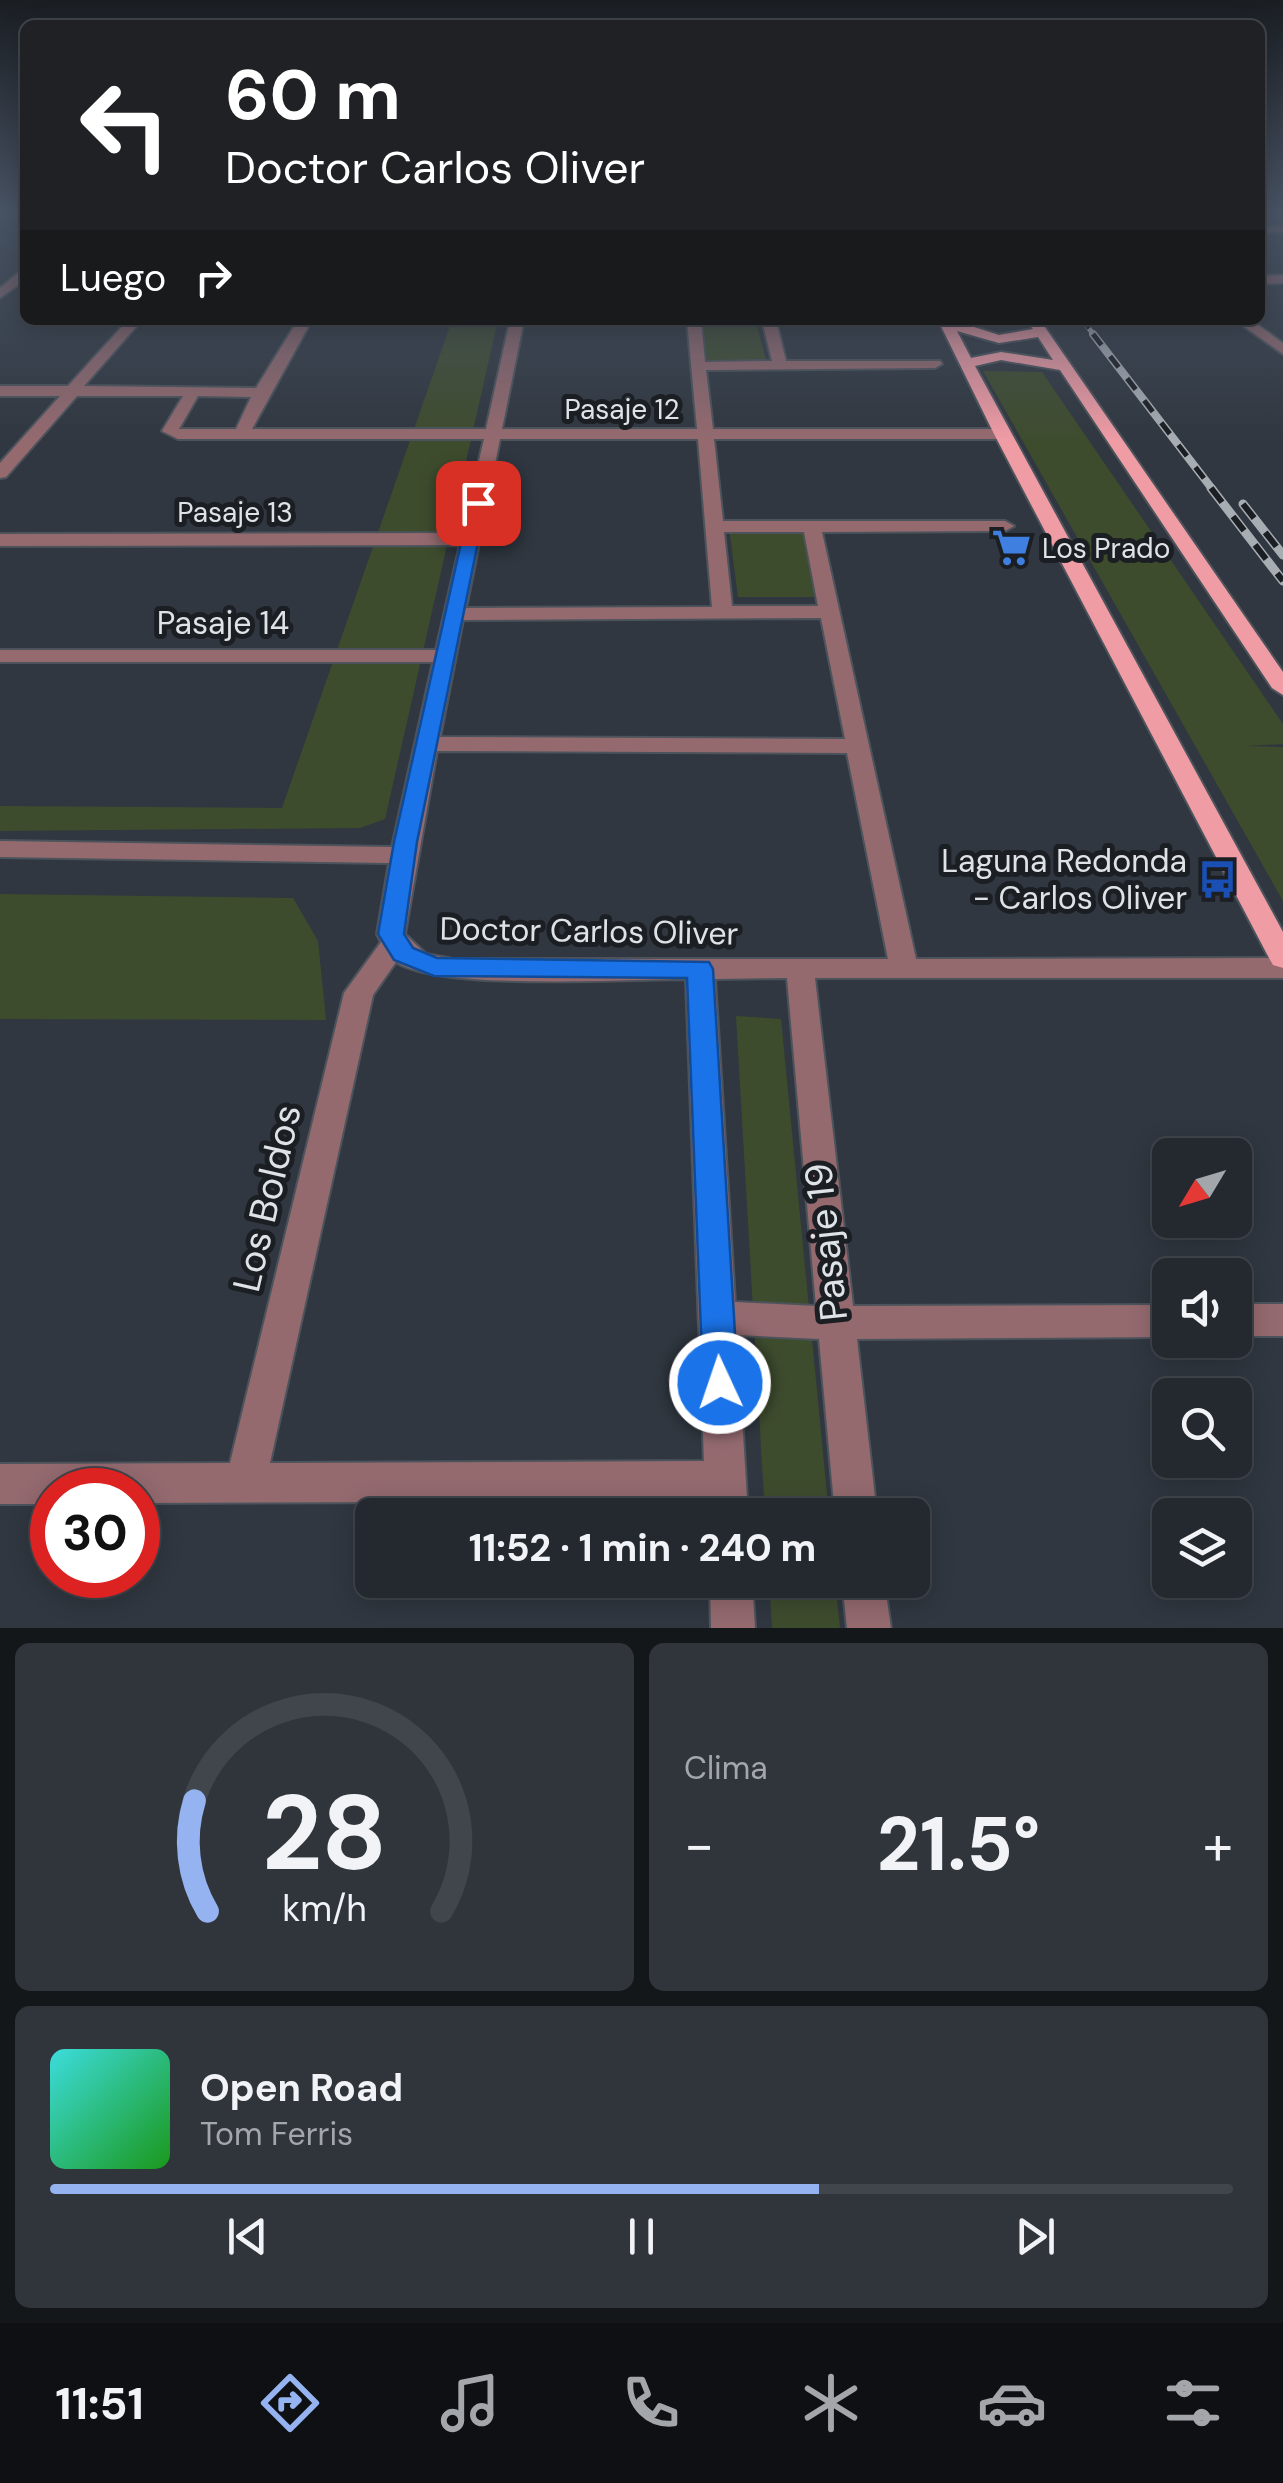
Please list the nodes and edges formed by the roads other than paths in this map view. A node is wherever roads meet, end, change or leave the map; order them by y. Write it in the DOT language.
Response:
graph roads {
  1 [pos="131,325"];
  2 [pos="301,325"];
  3 [pos="516,325"];
  4 [pos="695,325"];
  5 [pos="770,325"];
  6 [pos="947,325"];
  7 [pos="955,325"];
  8 [pos="1251,325"];
  9 [pos="1038,326"];
  10 [pos="1276,339"];
  11 [pos="1283,350"];
  12 [pos="935,364"];
  13 [pos="966,364"];
  14 [pos="699,366"];
  15 [pos="780,366"];
  16 [pos="1062,366"];
  17 [pos="72,391"];
  18 [pos="192,391"];
  19 [pos="0,392"];
  20 [pos="261,393"];
  21 [pos="493,432"];
  22 [pos="242,434"];
  23 [pos="706,434"];
  24 [pos="1002,434"];
  25 [pos="0,473"];
  26 [pos="1005,526"];
  27 [pos="714,527"];
  28 [pos="812,527"];
  29 [pos="470,539"];
  30 [pos="0,540"];
  31 [pos="831,612"];
  32 [pos="723,613"];
  33 [pos="454,614"];
  34 [pos="0,656"];
  35 [pos="445,656"];
  36 [pos="1283,688"];
  37 [pos="426,744"];
  38 [pos="859,746"];
  39 [pos="0,849"];
  40 [pos="403,856"];
  41 [pos="395,944"];
  42 [pos="1283,958"];
  43 [pos="800,968"];
  44 [pos="904,968"];
  45 [pos="1283,968"];
  46 [pos="700,969"];
  47 [pos="717,1318"];
  48 [pos="1152,1320"];
  49 [pos="1252,1320"];
  50 [pos="1283,1320"];
  51 [pos="834,1323"];
  52 [pos="245,1483"];
  53 [pos="0,1484"];
  54 [pos="726,1498"];
  55 [pos="854,1498"];
  56 [pos="731,1598"];
  57 [pos="865,1598"];
  58 [pos="733,1628"];
  59 [pos="869,1628"];
  1 -- 17 [label="street"];
  2 -- 20 [label="street"];
  3 -- 21 [label="street"];
  4 -- 14 [label="street"];
  5 -- 15 [label="street"];
  6 -- 13 [label="main road"];
  7 -- 9 [label="main road"];
  8 -- 10 [label="street"];
  9 -- 16 [label="main road"];
  10 -- 11 [label="street"];
  12 -- 15 [label="street"];
  13 -- 16 [label="main road"];
  13 -- 24 [label="main road"];
  14 -- 15 [label="street"];
  14 -- 23 [label="street"];
  16 -- 36 [label="main road"];
  17 -- 18 [label="street"];
  17 -- 19 [label="street"];
  17 -- 25 [label="street"];
  18 -- 20 [label="street"];
  18 -- 22 [label="street, Pasaje 12"];
  20 -- 22 [label="street"];
  21 -- 22 [label="street, Pasaje 12"];
  21 -- 23 [label="street, Pasaje 12"];
  21 -- 29 [label="street"];
  23 -- 24 [label="street, Pasaje 12"];
  23 -- 27 [label="street"];
  24 -- 42 [label="main road"];
  26 -- 28 [label="street"];
  27 -- 28 [label="street"];
  27 -- 32 [label="street"];
  28 -- 31 [label="street"];
  29 -- 30 [label="street, Pasaje 13"];
  29 -- 33 [label="street"];
  31 -- 32 [label="street"];
  31 -- 38 [label="street"];
  32 -- 33 [label="street"];
  33 -- 35 [label="street"];
  34 -- 35 [label="street, Pasaje 14"];
  35 -- 37 [label="street"];
  37 -- 38 [label="street"];
  37 -- 40 [label="street"];
  38 -- 44 [label="street"];
  39 -- 40 [label="street"];
  40 -- 41 [label="street, Doctor Carlos Oliver"];
  41 -- 46 [label="street, Doctor Carlos Oliver"];
  41 -- 52 [label="street, Los Boldos"];
  43 -- 44 [label="street, Doctor Carlos Oliver"];
  43 -- 46 [label="street, Doctor Carlos Oliver"];
  43 -- 51 [label="street, Pasaje 19"];
  44 -- 45 [label="street, Doctor Carlos Oliver"];
  46 -- 47 [label="street"];
  47 -- 51 [label="street"];
  47 -- 54 [label="street"];
  48 -- 51 [label="street"];
  49 -- 50 [label="street"];
  51 -- 55 [label="street, Pasaje 19"];
  52 -- 53 [label="street"];
  52 -- 54 [label="street"];
  56 -- 58 [label="street"];
  57 -- 59 [label="street"];
}
